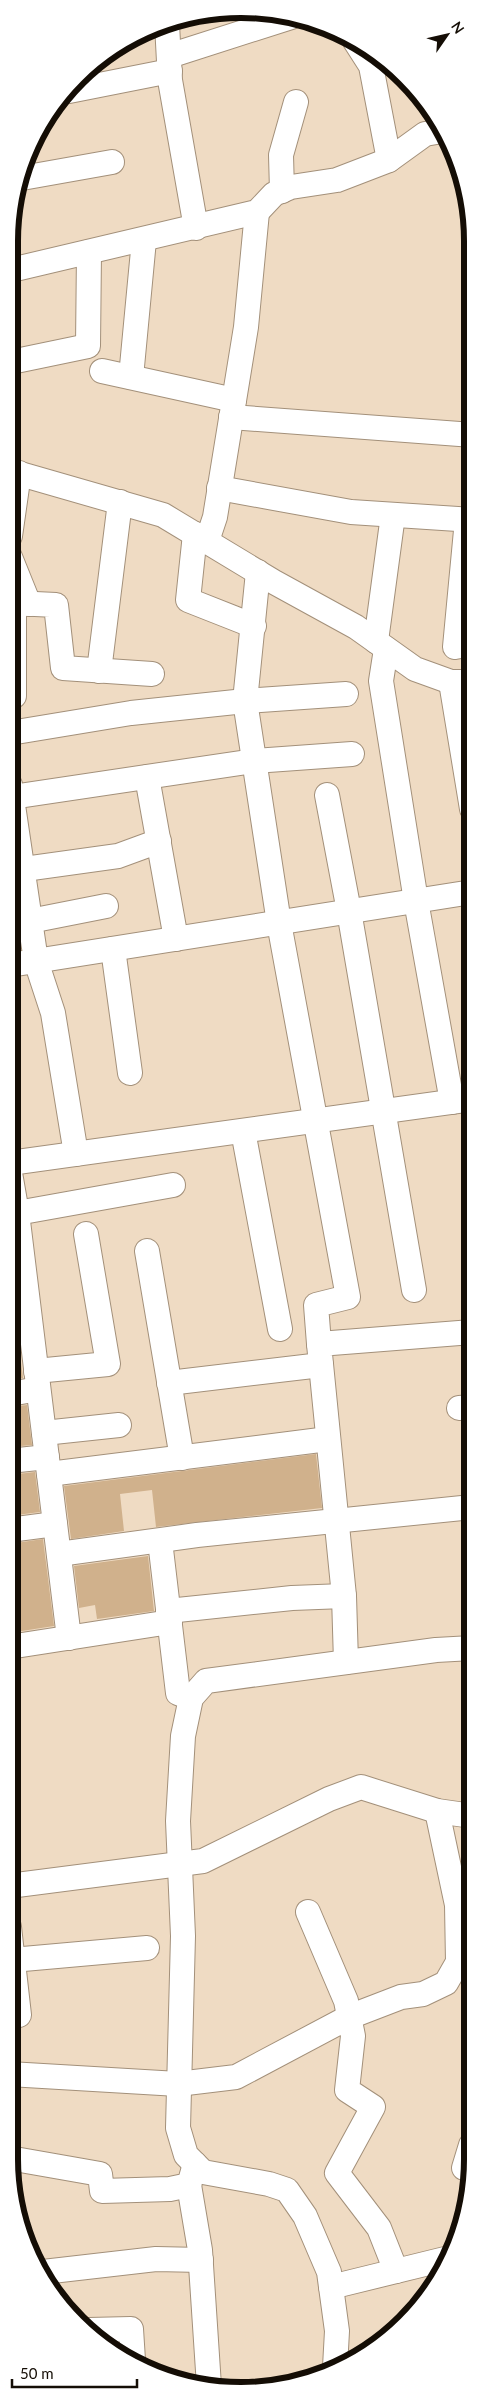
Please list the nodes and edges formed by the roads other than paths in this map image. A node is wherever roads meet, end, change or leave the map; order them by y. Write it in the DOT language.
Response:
graph roads {
  1 [pos="280,21"];
  2 [pos="167,30"];
  3 [pos="362,53"];
  4 [pos="169,63"];
  5 [pos="78,88"];
  6 [pos="296,102"];
  7 [pos="436,132"];
  8 [pos="389,160"];
  9 [pos="112,162"];
  10 [pos="27,177"];
  11 [pos="282,190"];
  12 [pos="257,212"];
  13 [pos="196,228"];
  14 [pos="144,240"];
  15 [pos="89,252"];
  16 [pos="18,268"];
  17 [pos="18,360"];
  18 [pos="102,371"];
  19 [pos="131,377"];
  20 [pos="233,408"];
  21 [pos="464,434"];
  22 [pos="18,473"];
  23 [pos="220,488"];
  24 [pos="120,502"];
  25 [pos="393,515"];
  26 [pos="464,520"];
  27 [pos="201,538"];
  28 [pos="464,571"];
  29 [pos="258,572"];
  30 [pos="18,577"];
  31 [pos="18,603"];
  32 [pos="29,604"];
  33 [pos="254,626"];
  34 [pos="381,645"];
  35 [pos="464,645"];
  36 [pos="99,671"];
  37 [pos="152,674"];
  38 [pos="461,682"];
  39 [pos="346,694"];
  40 [pos="245,701"];
  41 [pos="464,717"];
  42 [pos="18,732"];
  43 [pos="352,754"];
  44 [pos="254,761"];
  45 [pos="147,777"];
  46 [pos="18,788"];
  47 [pos="327,795"];
  48 [pos="158,841"];
  49 [pos="18,870"];
  50 [pos="18,877"];
  51 [pos="464,893"];
  52 [pos="416,901"];
  53 [pos="106,906"];
  54 [pos="349,911"];
  55 [pos="30,921"];
  56 [pos="278,922"];
  57 [pos="176,939"];
  58 [pos="113,949"];
  59 [pos="36,961"];
  60 [pos="18,964"];
  61 [pos="130,1073"];
  62 [pos="462,1101"];
  63 [pos="382,1112"];
  64 [pos="314,1121"];
  65 [pos="243,1131"];
  66 [pos="76,1154"];
  67 [pos="18,1171"];
  68 [pos="173,1185"];
  69 [pos="18,1213"];
  70 [pos="86,1234"];
  71 [pos="146,1251"];
  72 [pos="18,1261"];
  73 [pos="414,1290"];
  74 [pos="280,1329"];
  75 [pos="464,1333"];
  76 [pos="320,1354"];
  77 [pos="37,1380"];
  78 [pos="169,1383"];
  79 [pos="18,1390"];
  80 [pos="119,1425"];
  81 [pos="44,1433"];
  82 [pos="328,1439"];
  83 [pos="182,1458"];
  84 [pos="18,1463"];
  85 [pos="48,1465"];
  86 [pos="464,1508"];
  87 [pos="336,1521"];
  88 [pos="55,1524"];
  89 [pos="18,1529"];
  90 [pos="160,1540"];
  91 [pos="59,1554"];
  92 [pos="344,1596"];
  93 [pos="169,1616"];
  94 [pos="69,1638"];
  95 [pos="18,1646"];
  96 [pos="464,1648"];
  97 [pos="346,1662"];
  98 [pos="191,1698"];
  99 [pos="437,1811"];
  100 [pos="464,1815"];
  101 [pos="180,1862"];
  102 [pos="18,1885"];
  103 [pos="308,1912"];
  104 [pos="147,1948"];
  105 [pos="18,1956"];
  106 [pos="18,2008"];
  107 [pos="19,2015"];
  108 [pos="349,2018"];
  109 [pos="18,2075"];
  110 [pos="178,2084"];
  111 [pos="18,2160"];
  112 [pos="192,2175"];
  113 [pos="201,2260"];
  114 [pos="439,2260"];
  115 [pos="48,2271"];
  116 [pos="396,2271"];
  117 [pos="331,2287"];
  118 [pos="99,2330"];
  119 [pos="133,2354"];
  120 [pos="335,2360"];
  121 [pos="209,2379"];
  1 -- 4 [label="street"];
  2 -- 4 [label="street"];
  3 -- 8 [label="street"];
  4 -- 5 [label="street"];
  4 -- 13 [label="street"];
  6 -- 11 [label="street"];
  7 -- 8 [label="street"];
  8 -- 11 [label="street"];
  9 -- 10 [label="street"];
  11 -- 12 [label="street"];
  12 -- 13 [label="street"];
  12 -- 20 [label="street"];
  13 -- 14 [label="street"];
  14 -- 15 [label="street"];
  14 -- 19 [label="street"];
  15 -- 16 [label="street"];
  15 -- 17 [label="street"];
  18 -- 19 [label="street"];
  19 -- 20 [label="street"];
  20 -- 21 [label="street"];
  20 -- 23 [label="street"];
  22 -- 24 [label="street"];
  23 -- 25 [label="street"];
  23 -- 27 [label="street"];
  24 -- 27 [label="street"];
  24 -- 36 [label="street"];
  25 -- 26 [label="street"];
  25 -- 34 [label="street"];
  27 -- 29 [label="street"];
  27 -- 33 [label="street"];
  28 -- 35 [label="street"];
  29 -- 33 [label="street"];
  29 -- 34 [label="street"];
  30 -- 32 [label="street"];
  31 -- 32 [label="street"];
  32 -- 36 [label="street"];
  33 -- 40 [label="street"];
  34 -- 38 [label="street"];
  34 -- 52 [label="street"];
  36 -- 37 [label="street"];
  38 -- 41 [label="street"];
  39 -- 40 [label="street"];
  40 -- 42 [label="street"];
  40 -- 44 [label="street"];
  43 -- 44 [label="street"];
  44 -- 45 [label="street"];
  44 -- 56 [label="street"];
  45 -- 46 [label="street"];
  45 -- 48 [label="street"];
  47 -- 54 [label="street"];
  48 -- 49 [label="street"];
  48 -- 57 [label="street"];
  50 -- 55 [label="street"];
  51 -- 52 [label="street"];
  52 -- 54 [label="street"];
  52 -- 62 [label="street"];
  53 -- 55 [label="street"];
  54 -- 56 [label="street"];
  54 -- 63 [label="street"];
  55 -- 59 [label="street"];
  56 -- 57 [label="street"];
  56 -- 64 [label="street"];
  57 -- 58 [label="street"];
  58 -- 59 [label="street"];
  58 -- 61 [label="street"];
  59 -- 60 [label="street"];
  59 -- 66 [label="street"];
  62 -- 63 [label="street"];
  63 -- 64 [label="street"];
  63 -- 73 [label="street"];
  64 -- 65 [label="street"];
  64 -- 76 [label="street"];
  65 -- 66 [label="street"];
  65 -- 74 [label="street"];
  66 -- 67 [label="street"];
  68 -- 69 [label="street"];
  70 -- 77 [label="street"];
  71 -- 78 [label="street"];
  72 -- 77 [label="street"];
  75 -- 76 [label="street"];
  76 -- 78 [label="street"];
  76 -- 82 [label="street"];
  77 -- 79 [label="street"];
  77 -- 81 [label="street"];
  78 -- 83 [label="street"];
  80 -- 81 [label="street"];
  81 -- 85 [label="street"];
  82 -- 83 [label="street"];
  82 -- 87 [label="street"];
  83 -- 85 [label="street"];
  84 -- 85 [label="street"];
  85 -- 88 [label="street"];
  86 -- 87 [label="street"];
  87 -- 90 [label="street"];
  87 -- 92 [label="street"];
  88 -- 89 [label="street"];
  88 -- 91 [label="street"];
  90 -- 91 [label="street"];
  90 -- 93 [label="street"];
  91 -- 94 [label="street"];
  92 -- 93 [label="street"];
  92 -- 97 [label="street"];
  93 -- 94 [label="street"];
  93 -- 98 [label="street"];
  94 -- 95 [label="street"];
  96 -- 97 [label="street"];
  97 -- 98 [label="street"];
  98 -- 101 [label="street"];
  99 -- 100 [label="street"];
  99 -- 101 [label="street"];
  99 -- 108 [label="street"];
  101 -- 102 [label="street"];
  101 -- 110 [label="street"];
  103 -- 108 [label="street"];
  104 -- 105 [label="street"];
  106 -- 107 [label="street"];
  108 -- 110 [label="street"];
  108 -- 116 [label="street"];
  109 -- 110 [label="street"];
  110 -- 112 [label="street"];
  111 -- 112 [label="street"];
  112 -- 113 [label="street"];
  112 -- 117 [label="street"];
  113 -- 115 [label="street"];
  113 -- 121 [label="street"];
  114 -- 116 [label="street"];
  116 -- 117 [label="street"];
  117 -- 120 [label="street"];
  118 -- 119 [label="street"];
}
